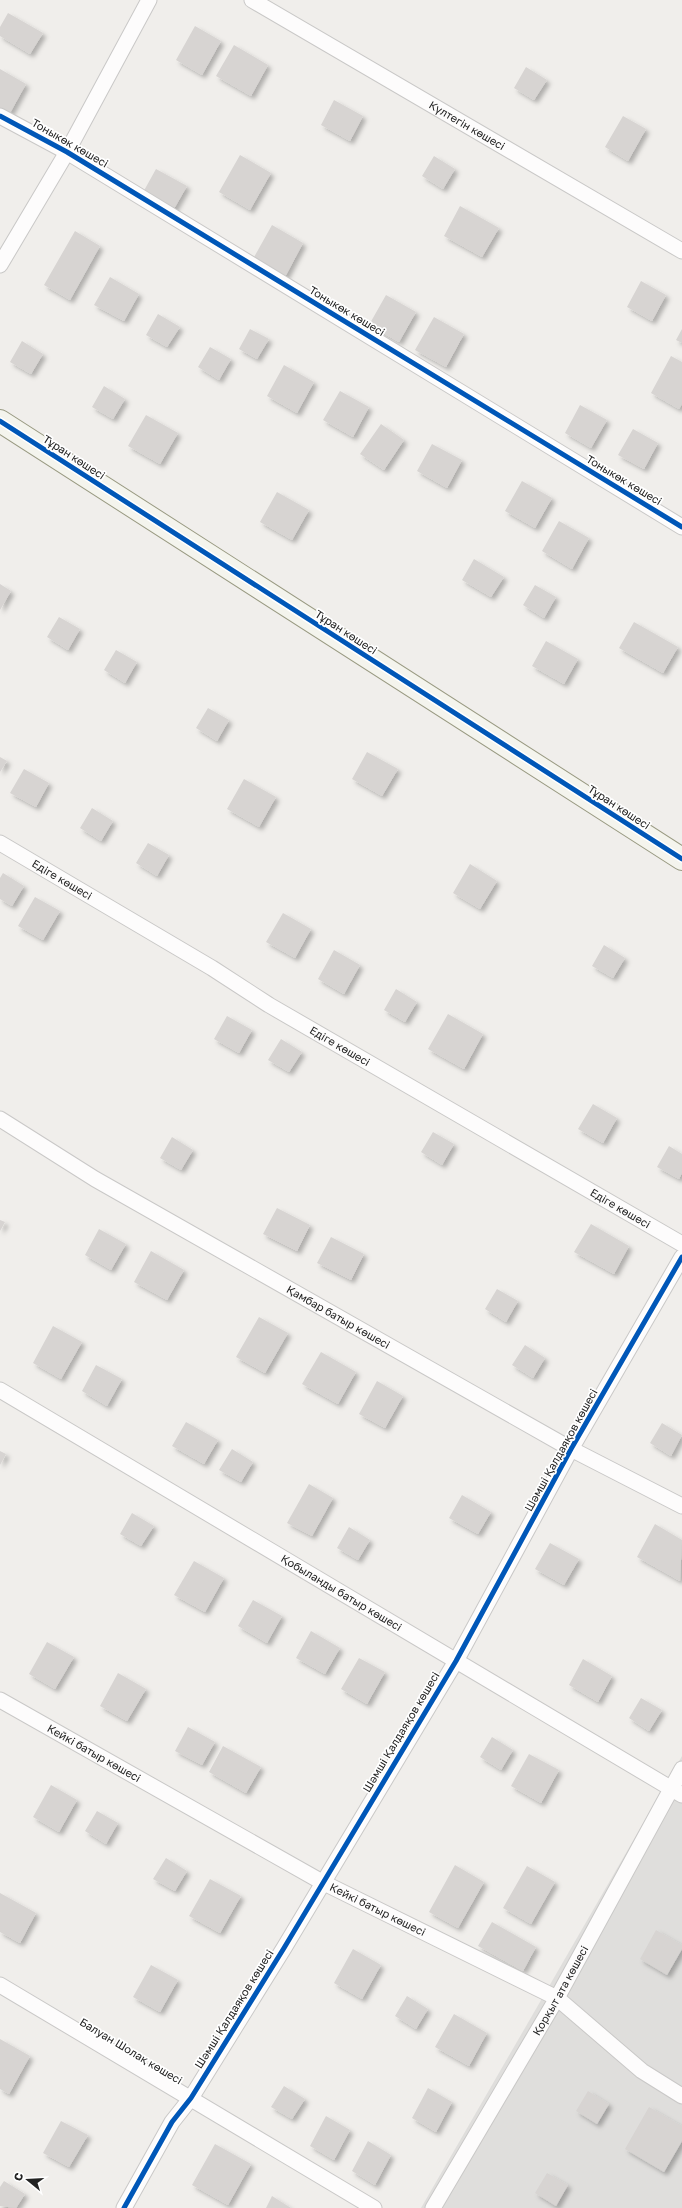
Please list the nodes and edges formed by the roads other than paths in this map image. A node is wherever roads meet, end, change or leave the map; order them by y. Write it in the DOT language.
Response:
graph roads {
  1 [pos="149,0"];
  2 [pos="252,0"];
  3 [pos="0,116"];
  4 [pos="67,152"];
  5 [pos="682,251"];
  6 [pos="0,265"];
  7 [pos="0,421"];
  8 [pos="682,527"];
  9 [pos="0,844"];
  10 [pos="682,859"];
  11 [pos="0,1119"];
  12 [pos="682,1244"];
  13 [pos="682,1257"];
  14 [pos="0,1390"];
  15 [pos="571,1449"];
  16 [pos="682,1506"];
  17 [pos="456,1661"];
  18 [pos="0,1700"];
  19 [pos="682,1769"];
  20 [pos="676,1791"];
  21 [pos="322,1882"];
  22 [pos="0,1985"];
  23 [pos="557,1998"];
  24 [pos="682,2096"];
  25 [pos="191,2098"];
  26 [pos="124,2208"];
  27 [pos="374,2208"];
  28 [pos="433,2208"];
  1 -- 4 [label="street"];
  2 -- 5 [label="street, Күлтегін көшесі"];
  3 -- 4 [label="street, Тоныкөк көшесі"];
  4 -- 6 [label="street"];
  4 -- 8 [label="street, Тоныкөк көшесі"];
  7 -- 10 [label="street, Тұран көшесі"];
  9 -- 12 [label="street, Едіге көшесі"];
  11 -- 15 [label="street, Қамбар батыр көшесі"];
  13 -- 15 [label="street, Шәмші Қалдаяқов көшесі"];
  14 -- 17 [label="street, Қобыланды батыр көшесі"];
  15 -- 16 [label="street, Қамбар батыр көшесі"];
  15 -- 17 [label="street, Шәмші Қалдаяқов көшесі"];
  17 -- 20 [label="street, Қобыланды батыр көшесі"];
  17 -- 21 [label="street, Шәмші Қалдаяқов көшесі"];
  18 -- 21 [label="street, Кейкі батыр көшесі"];
  19 -- 20 [label="street, Қорқыт ата көшесі"];
  20 -- 23 [label="street, Қорқыт ата көшесі"];
  21 -- 23 [label="street, Кейкі батыр көшесі"];
  21 -- 25 [label="street, Шәмші Қалдаяқов көшесі"];
  22 -- 25 [label="street, Балуан Шолақ көшесі"];
  23 -- 24 [label="street, Кейкі батыр көшесі"];
  23 -- 28 [label="street, Қорқыт ата көшесі"];
  25 -- 26 [label="street, Шәмші Қалдаяқов көшесі"];
  25 -- 27 [label="street, Балуан Шолақ көшесі"];
}
